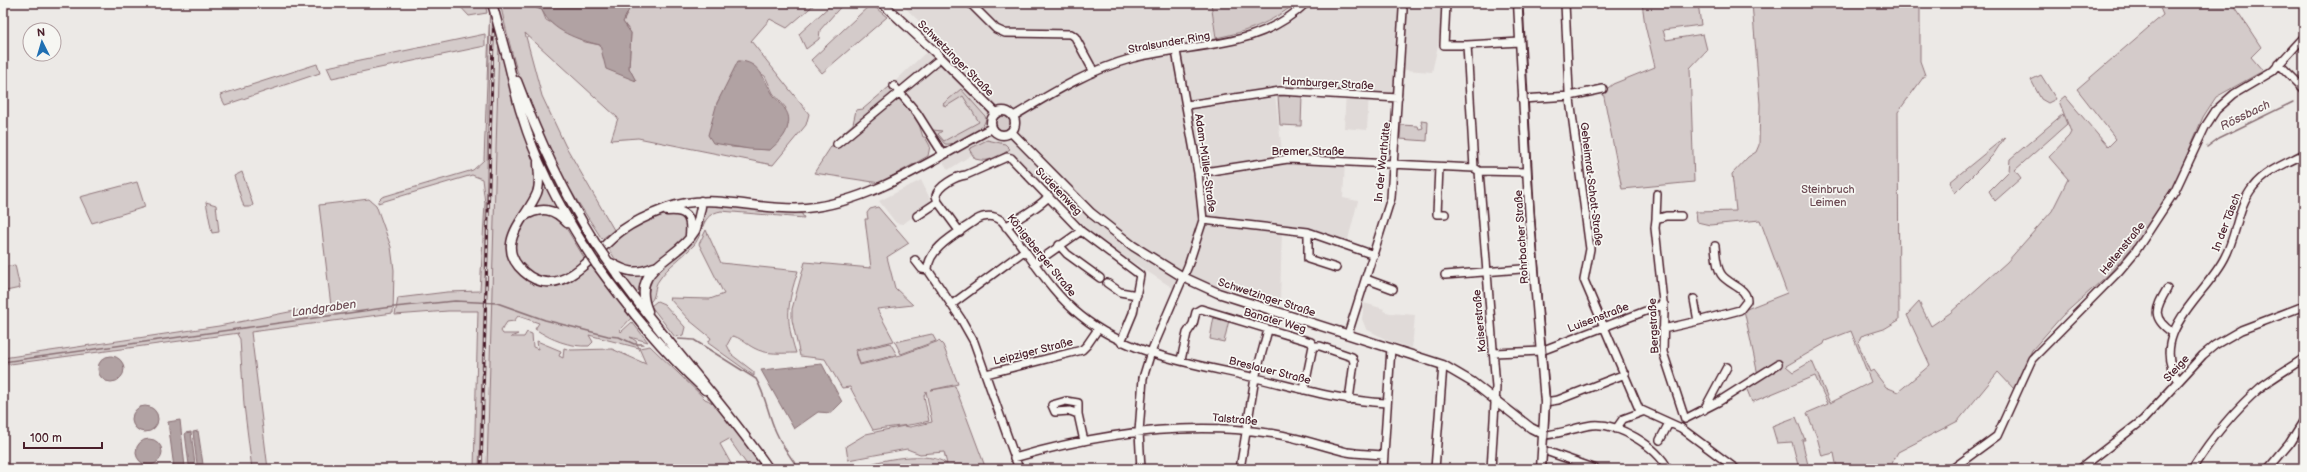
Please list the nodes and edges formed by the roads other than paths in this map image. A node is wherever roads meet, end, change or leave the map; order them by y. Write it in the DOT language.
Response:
graph roads {
  1 [pos="492,3"];
  2 [pos="882,3"];
  3 [pos="1306,3"];
  4 [pos="1446,3"];
  5 [pos="1518,3"];
  6 [pos="1565,3"];
  7 [pos="972,5"];
  8 [pos="1403,10"];
  9 [pos="2304,37"];
  10 [pos="1520,42"];
  11 [pos="1467,45"];
  12 [pos="1176,51"];
  13 [pos="936,62"];
  14 [pos="509,64"];
  15 [pos="2279,64"];
  16 [pos="1094,72"];
  17 [pos="2303,85"];
  18 [pos="894,86"];
  19 [pos="1602,89"];
  20 [pos="899,92"];
  21 [pos="1570,96"];
  22 [pos="1398,98"];
  23 [pos="1522,99"];
  24 [pos="1186,105"];
  25 [pos="996,113"];
  26 [pos="1014,116"];
  27 [pos="992,128"];
  28 [pos="1011,132"];
  29 [pos="836,144"];
  30 [pos="943,154"];
  31 [pos="2304,154"];
  32 [pos="538,162"];
  33 [pos="1394,164"];
  34 [pos="1439,167"];
  35 [pos="1477,169"];
  36 [pos="1527,172"];
  37 [pos="1198,173"];
  38 [pos="1657,194"];
  39 [pos="1050,196"];
  40 [pos="698,202"];
  41 [pos="938,202"];
  42 [pos="658,211"];
  43 [pos="1445,214"];
  44 [pos="917,216"];
  45 [pos="1681,216"];
  46 [pos="521,218"];
  47 [pos="1656,219"];
  48 [pos="691,220"];
  49 [pos="1203,220"];
  50 [pos="1006,227"];
  51 [pos="1081,231"];
  52 [pos="960,232"];
  53 [pos="1308,232"];
  54 [pos="576,233"];
  55 [pos="690,236"];
  56 [pos="1059,245"];
  57 [pos="1715,246"];
  58 [pos="1024,251"];
  59 [pos="1374,255"];
  60 [pos="607,260"];
  61 [pos="914,260"];
  62 [pos="1034,264"];
  63 [pos="656,266"];
  64 [pos="1336,268"];
  65 [pos="1534,268"];
  66 [pos="928,270"];
  67 [pos="1486,272"];
  68 [pos="1445,275"];
  69 [pos="1183,277"];
  70 [pos="1100,278"];
  71 [pos="1366,279"];
  72 [pos="1107,283"];
  73 [pos="1393,289"];
  74 [pos="2167,289"];
  75 [pos="1137,295"];
  76 [pos="1694,299"];
  77 [pos="1664,304"];
  78 [pos="951,305"];
  79 [pos="2304,306"];
  80 [pos="652,320"];
  81 [pos="1698,321"];
  82 [pos="1604,327"];
  83 [pos="1098,329"];
  84 [pos="1663,329"];
  85 [pos="1268,330"];
  86 [pos="2173,332"];
  87 [pos="1348,334"];
  88 [pos="1122,342"];
  89 [pos="1313,346"];
  90 [pos="1391,348"];
  91 [pos="1541,351"];
  92 [pos="1151,352"];
  93 [pos="1493,353"];
  94 [pos="2304,358"];
  95 [pos="1181,360"];
  96 [pos="1778,364"];
  97 [pos="1443,366"];
  98 [pos="1727,367"];
  99 [pos="986,374"];
  100 [pos="1625,374"];
  101 [pos="1255,378"];
  102 [pos="2179,381"];
  103 [pos="1304,390"];
  104 [pos="1349,400"];
  105 [pos="1496,400"];
  106 [pos="1545,402"];
  107 [pos="1386,403"];
  108 [pos="722,406"];
  109 [pos="1704,410"];
  110 [pos="1642,412"];
  111 [pos="1078,414"];
  112 [pos="1685,419"];
  113 [pos="2304,421"];
  114 [pos="1668,423"];
  115 [pos="1678,427"];
  116 [pos="1616,429"];
  117 [pos="1246,430"];
  118 [pos="1139,432"];
  119 [pos="1545,435"];
  120 [pos="1660,440"];
  121 [pos="1084,441"];
  122 [pos="1543,450"];
  123 [pos="1384,455"];
  124 [pos="1014,458"];
  125 [pos="769,469"];
  126 [pos="1019,469"];
  127 [pos="1141,469"];
  128 [pos="1240,469"];
  129 [pos="1383,469"];
  130 [pos="1436,469"];
  131 [pos="1491,469"];
  132 [pos="1541,469"];
  133 [pos="1596,469"];
  134 [pos="1668,469"];
  135 [pos="1736,469"];
  136 [pos="1952,469"];
  137 [pos="2080,469"];
  138 [pos="2180,469"];
  139 [pos="2191,469"];
  140 [pos="2268,469"];
  1 -- 14 [label="main road, bridge"];
  2 -- 25 [label="main road, Schwetzinger Straße"];
  3 -- 12 [label="street, Stralsunder Ring"];
  4 -- 11 [label="street"];
  5 -- 10 [label="main road, Rohrbacher Straße"];
  6 -- 21 [label="street, Geheimrat-Schott-Straße"];
  7 -- 16 [label="street"];
  8 -- 22 [label="street, In der Warthütte"];
  9 -- 15 [label="street, Heltenstraße"];
  10 -- 11 [label="street"];
  10 -- 23 [label="main road, Rohrbacher Straße"];
  11 -- 35 [label="street, Kaiserstraße"];
  12 -- 16 [label="street, Stralsunder Ring"];
  12 -- 24 [label="street, Adam-Müller-Straße"];
  13 -- 20 [label="street"];
  14 -- 32 [label="main road"];
  14 -- 60 [label="main road, bridge"];
  15 -- 17 [label="street"];
  15 -- 136 [label="street, Heltenstraße"];
  16 -- 26 [label="street, Stralsunder Ring"];
  18 -- 20 [label="street"];
  19 -- 21 [label="street"];
  20 -- 29 [label="street"];
  20 -- 30 [label="street"];
  21 -- 23 [label="street"];
  21 -- 82 [label="street, Geheimrat-Schott-Straße"];
  22 -- 24 [label="street, Hamburger Straße"];
  22 -- 33 [label="street, In der Warthütte"];
  23 -- 36 [label="main road, Rohrbacher Straße"];
  24 -- 37 [label="street, Adam-Müller-Straße"];
  25 -- 26 [label="main road"];
  25 -- 27 [label="main road"];
  26 -- 28 [label="main road"];
  27 -- 28 [label="main road"];
  27 -- 30 [label="main road"];
  28 -- 69 [label="main road, Schwetzinger Straße"];
  30 -- 40 [label="main road"];
  31 -- 86 [label="street, In der Täsch"];
  32 -- 46 [label="main road"];
  32 -- 54 [label="main road"];
  33 -- 34 [label="street, Bremer Straße"];
  33 -- 37 [label="street, Bremer Straße"];
  33 -- 59 [label="street, In der Warthütte"];
  34 -- 35 [label="street, Bremer Straße"];
  34 -- 43 [label="street"];
  35 -- 36 [label="street, Bremer Straße"];
  35 -- 67 [label="street, Kaiserstraße"];
  36 -- 65 [label="main road, Rohrbacher Straße"];
  37 -- 49 [label="street, Adam-Müller-Straße"];
  38 -- 47 [label="street, Bergstraße"];
  39 -- 41 [label="street, Sudetenweg"];
  39 -- 50 [label="street"];
  39 -- 51 [label="street, Sudetenweg"];
  40 -- 42 [label="main road"];
  40 -- 48 [label="main road"];
  40 -- 55 [label="main road"];
  41 -- 44 [label="street"];
  41 -- 52 [label="street"];
  42 -- 46 [label="main road"];
  42 -- 48 [label="main road"];
  45 -- 47 [label="street"];
  46 -- 54 [label="main road"];
  47 -- 77 [label="street, Bergstraße"];
  48 -- 55 [label="main road"];
  49 -- 53 [label="street"];
  49 -- 69 [label="street, Adam-Müller-Straße"];
  50 -- 52 [label="street, Königsberger Straße"];
  50 -- 58 [label="street, Königsberger Straße"];
  51 -- 56 [label="street"];
  51 -- 75 [label="street, Sudetenweg"];
  52 -- 66 [label="street, Königsberger Straße"];
  53 -- 59 [label="street"];
  53 -- 64 [label="street"];
  54 -- 108 [label="main road, bridge"];
  55 -- 63 [label="main road"];
  56 -- 62 [label="street"];
  56 -- 70 [label="street"];
  57 -- 81 [label="street"];
  58 -- 62 [label="street, Königsberger Straße"];
  58 -- 78 [label="street"];
  59 -- 71 [label="street, In der Warthütte"];
  60 -- 63 [label="main road"];
  60 -- 80 [label="main road"];
  61 -- 66 [label="street"];
  62 -- 83 [label="street, Königsberger Straße"];
  63 -- 80 [label="main road"];
  65 -- 67 [label="street"];
  65 -- 91 [label="main road, Rohrbacher Straße"];
  66 -- 78 [label="street"];
  67 -- 68 [label="street"];
  67 -- 93 [label="street, Kaiserstraße"];
  69 -- 87 [label="main road, Schwetzinger Straße"];
  69 -- 92 [label="street, Adam-Müller-Straße"];
  71 -- 73 [label="street"];
  71 -- 87 [label="street, In der Warthütte"];
  72 -- 75 [label="street"];
  74 -- 86 [label="street"];
  75 -- 88 [label="street, Sudetenweg"];
  76 -- 81 [label="street"];
  77 -- 82 [label="street, Luisenstraße"];
  77 -- 84 [label="street, Bergstraße"];
  78 -- 99 [label="street"];
  79 -- 102 [label="street, Steige"];
  80 -- 108 [label="main road"];
  81 -- 84 [label="street"];
  82 -- 91 [label="street, Luisenstraße"];
  82 -- 100 [label="street, Geheimrat-Schott-Straße"];
  83 -- 88 [label="street, Königsberger Straße"];
  83 -- 99 [label="street, Leipziger Straße"];
  84 -- 112 [label="street, Bergstraße"];
  85 -- 89 [label="street, Banater Weg"];
  85 -- 95 [label="street, Banater Weg"];
  85 -- 101 [label="street"];
  86 -- 102 [label="street, In der Täsch"];
  87 -- 90 [label="main road, Schwetzinger Straße"];
  88 -- 92 [label="street, Königsberger Straße"];
  89 -- 103 [label="street"];
  89 -- 104 [label="street, Banater Weg"];
  90 -- 97 [label="main road, Schwetzinger Straße"];
  90 -- 107 [label="street"];
  91 -- 93 [label="street, Luisenstraße"];
  91 -- 106 [label="main road, Rohrbacher Straße"];
  92 -- 95 [label="street, Breslauer Straße"];
  92 -- 118 [label="street, Adam-Müller-Straße"];
  93 -- 105 [label="street, Kaiserstraße"];
  94 -- 139 [label="street"];
  95 -- 101 [label="street, Breslauer Straße"];
  96 -- 109 [label="street"];
  97 -- 105 [label="main road, Schwetzinger Straße"];
  97 -- 130 [label="street"];
  98 -- 109 [label="street"];
  99 -- 124 [label="street"];
  100 -- 106 [label="street"];
  100 -- 110 [label="street, Geheimrat-Schott-Straße"];
  101 -- 103 [label="street, Breslauer Straße"];
  101 -- 117 [label="street"];
  102 -- 137 [label="street, Steige"];
  103 -- 104 [label="street, Breslauer Straße"];
  104 -- 107 [label="street, Breslauer Straße"];
  105 -- 119 [label="main road, Schwetzinger Straße"];
  105 -- 131 [label="street, Kaiserstraße"];
  106 -- 119 [label="main road, Rohrbacher Straße"];
  107 -- 123 [label="street"];
  108 -- 125 [label="main road"];
  109 -- 112 [label="street"];
  110 -- 114 [label="street"];
  110 -- 116 [label="street"];
  111 -- 121 [label="street"];
  112 -- 115 [label="street"];
  113 -- 140 [label="street"];
  114 -- 115 [label="street"];
  114 -- 120 [label="street"];
  115 -- 135 [label="street"];
  116 -- 119 [label="street"];
  116 -- 134 [label="street"];
  117 -- 118 [label="street, Talstraße"];
  117 -- 123 [label="street, Talstraße"];
  117 -- 128 [label="street"];
  118 -- 121 [label="street, Talstraße"];
  118 -- 127 [label="street, Adam-Müller-Straße"];
  119 -- 122 [label="main road, Rohrbacher Straße"];
  121 -- 124 [label="street, Talstraße"];
  122 -- 132 [label="main road, Rohrbacher Straße"];
  122 -- 133 [label="street"];
  123 -- 129 [label="street"];
  124 -- 126 [label="street"];
  138 -- 139 [label="street"];
}
